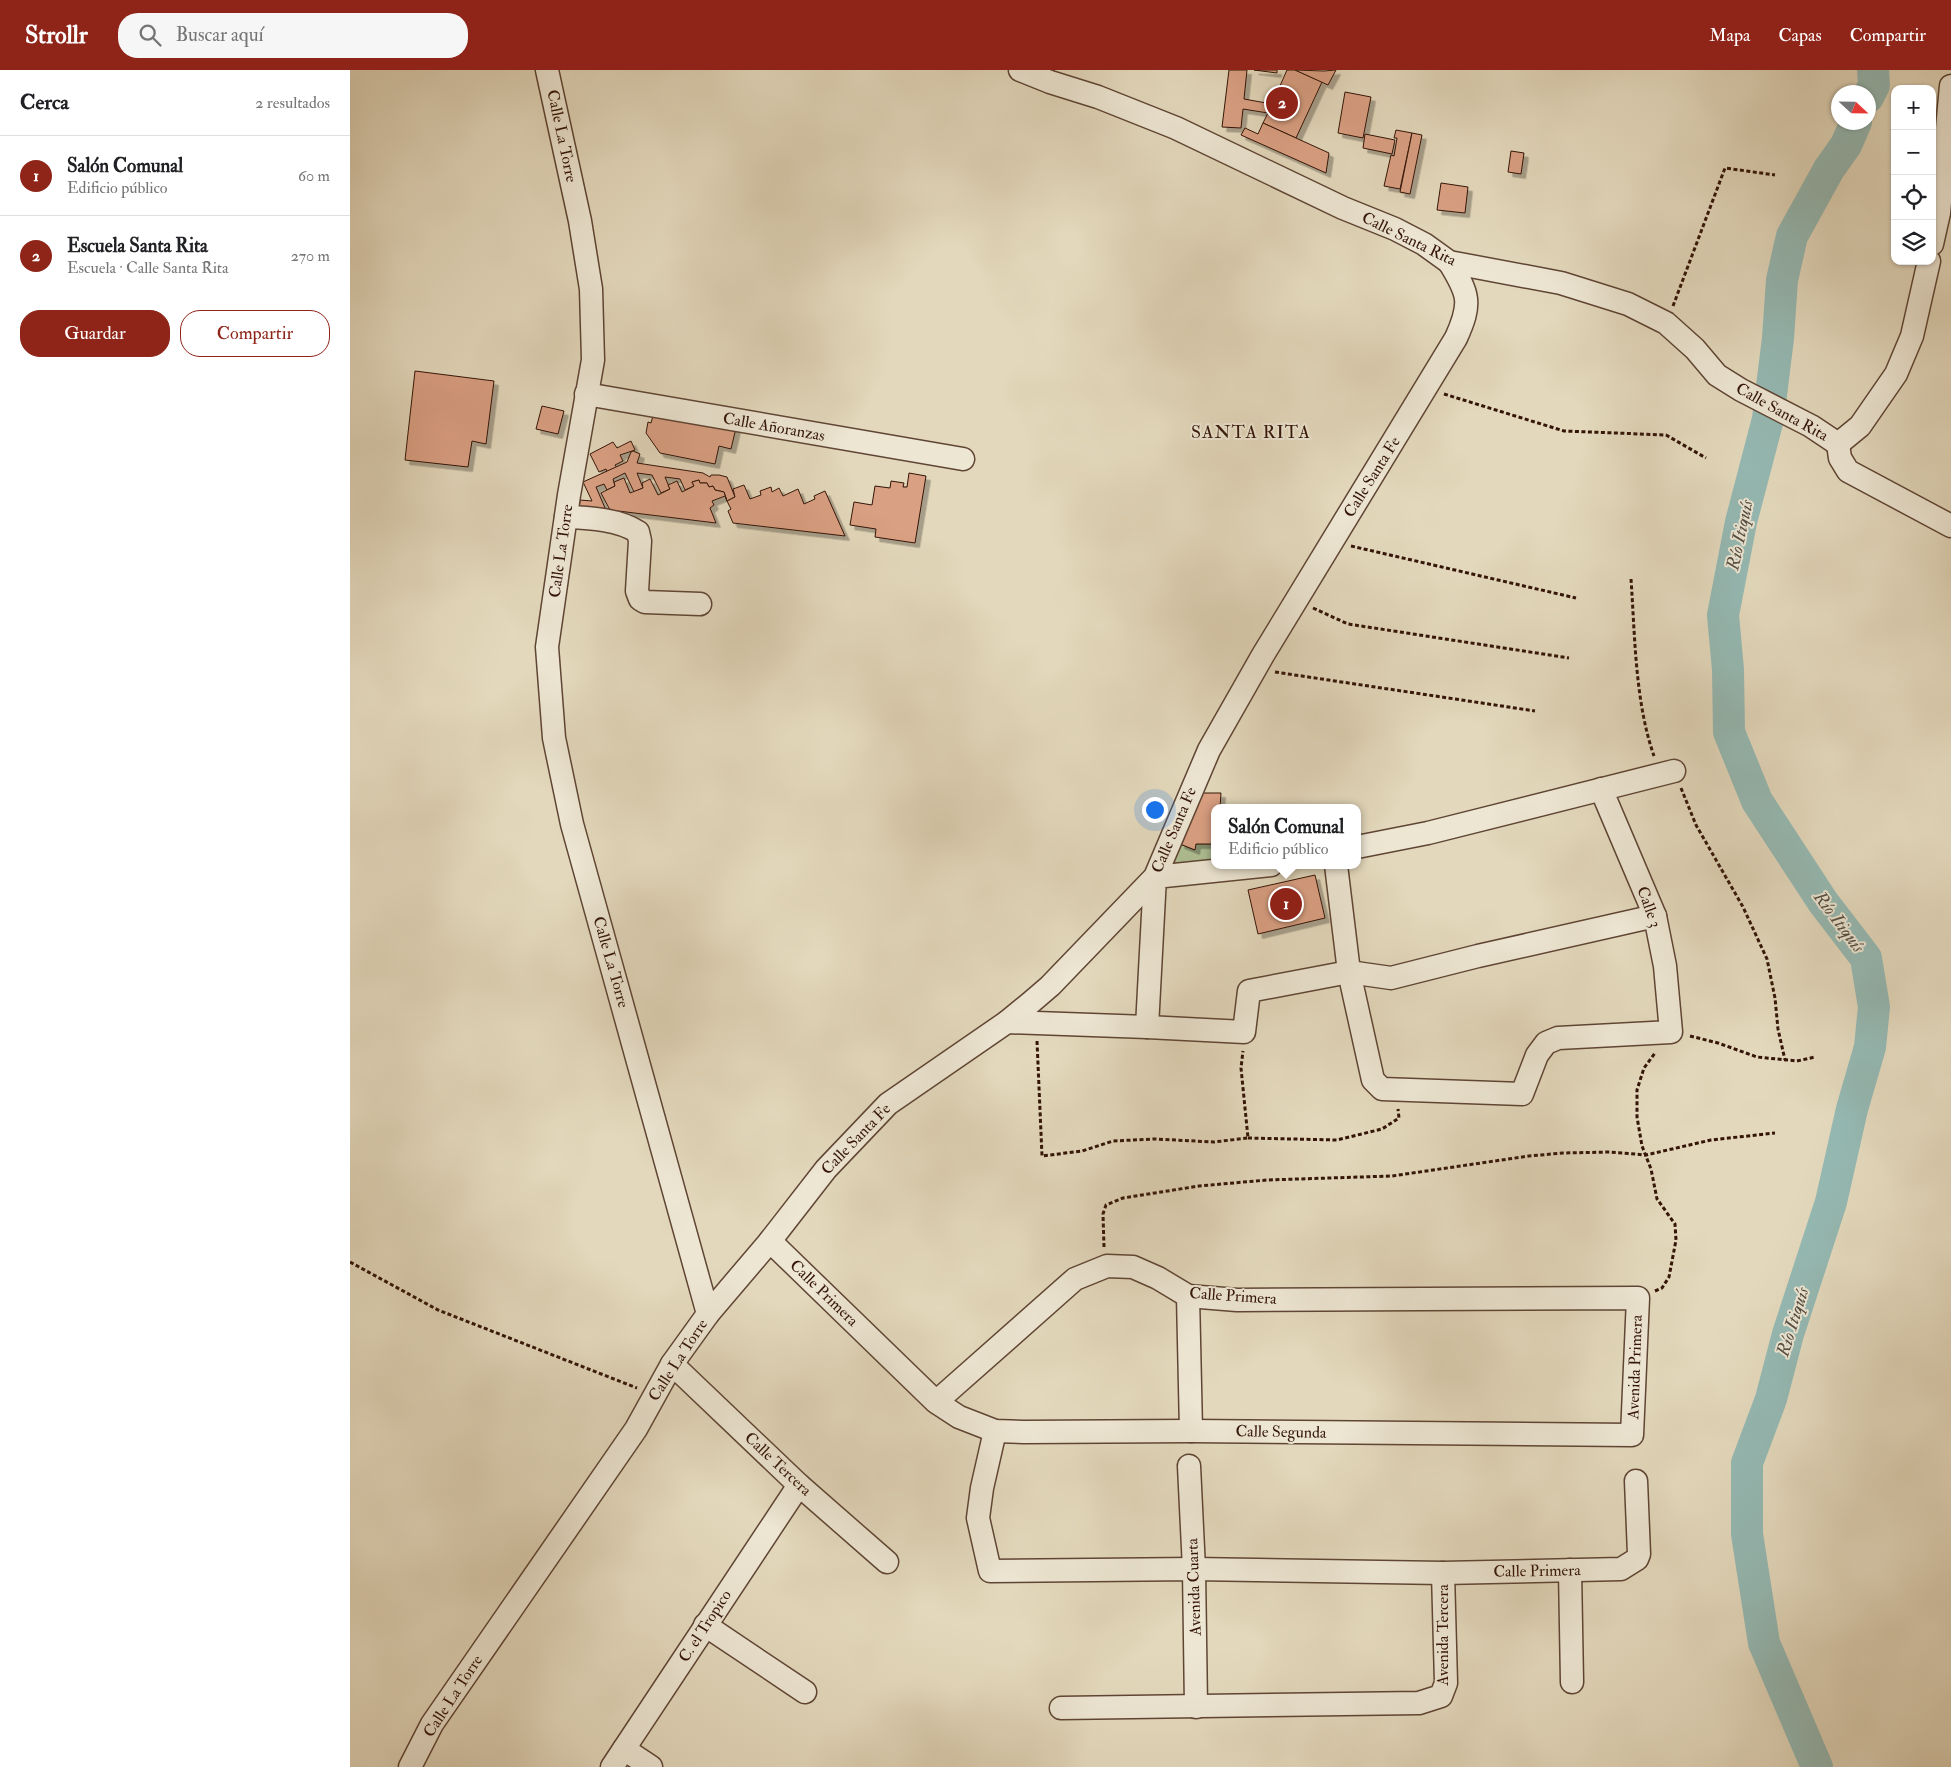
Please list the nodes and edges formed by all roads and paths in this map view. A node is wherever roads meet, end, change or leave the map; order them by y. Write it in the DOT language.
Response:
graph roads {
  1 [pos="547,70"];
  2 [pos="1020,70"];
  3 [pos="1951,86"];
  4 [pos="1775,175"];
  5 [pos="1936,226"];
  6 [pos="1449,262"];
  7 [pos="1927,265"];
  8 [pos="1666,323"];
  9 [pos="1426,389"];
  10 [pos="586,394"];
  11 [pos="1838,444"];
  12 [pos="1706,458"];
  13 [pos="963,459"];
  14 [pos="566,517"];
  15 [pos="1951,526"];
  16 [pos="1331,542"];
  17 [pos="1631,579"];
  18 [pos="1576,598"];
  19 [pos="1297,601"];
  20 [pos="700,604"];
  21 [pos="1569,658"];
  22 [pos="1255,669"];
  23 [pos="1535,711"];
  24 [pos="1667,773"];
  25 [pos="1601,789"];
  26 [pos="1361,847"];
  27 [pos="1232,869"];
  28 [pos="1337,869"];
  29 [pos="1155,877"];
  30 [pos="1656,916"];
  31 [pos="1350,972"];
  32 [pos="1007,1022"];
  33 [pos="1037,1023"];
  34 [pos="1147,1026"];
  35 [pos="1244,1032"];
  36 [pos="1671,1032"];
  37 [pos="1815,1057"];
  38 [pos="1785,1060"];
  39 [pos="1382,1089"];
  40 [pos="1774,1133"];
  41 [pos="1248,1138"];
  42 [pos="1646,1155"];
  43 [pos="770,1241"];
  44 [pos="350,1262"];
  45 [pos="1107,1266"];
  46 [pos="1188,1296"];
  47 [pos="1638,1298"];
  48 [pos="708,1314"];
  49 [pos="672,1364"];
  50 [pos="654,1394"];
  51 [pos="936,1402"];
  52 [pos="995,1430"];
  53 [pos="1191,1431"];
  54 [pos="1632,1435"];
  55 [pos="1189,1466"];
  56 [pos="1636,1481"];
  57 [pos="799,1484"];
  58 [pos="887,1562"];
  59 [pos="1194,1569"];
  60 [pos="1570,1570"];
  61 [pos="1443,1573"];
  62 [pos="706,1625"];
  63 [pos="1572,1682"];
  64 [pos="805,1692"];
  65 [pos="1196,1707"];
  66 [pos="1062,1708"];
  67 [pos="624,1749"];
  68 [pos="410,1767"];
  69 [pos="612,1767"];
  70 [pos="651,1767"];
  1 -- 10 [label="street, Calle La Torre"];
  2 -- 6 [label="street, Calle Santa Rita"];
  3 -- 5 [label="street"];
  4 -- 8 [label="path"];
  6 -- 8 [label="street, Calle Santa Rita"];
  6 -- 9 [label="street, Calle Santa Fe"];
  7 -- 11 [label="street"];
  8 -- 11 [label="street, Calle Santa Rita"];
  9 -- 12 [label="path"];
  9 -- 16 [label="street, Calle Santa Fe"];
  10 -- 13 [label="street, Calle Añoranzas"];
  10 -- 14 [label="street, Calle La Torre"];
  11 -- 15 [label="street"];
  14 -- 20 [label="street"];
  14 -- 48 [label="street, Calle La Torre"];
  16 -- 18 [label="path"];
  16 -- 19 [label="street, Calle Santa Fe"];
  17 -- 24 [label="path"];
  19 -- 21 [label="path"];
  19 -- 22 [label="street, Calle Santa Fe"];
  22 -- 23 [label="path"];
  22 -- 29 [label="street, Calle Santa Fe"];
  24 -- 25 [label="street"];
  24 -- 38 [label="path"];
  25 -- 26 [label="street"];
  25 -- 30 [label="street, Calle 3"];
  27 -- 29 [label="street"];
  28 -- 31 [label="street"];
  29 -- 32 [label="street, Calle Santa Fe"];
  29 -- 34 [label="street"];
  30 -- 31 [label="street"];
  30 -- 36 [label="street, Calle 3"];
  31 -- 35 [label="street"];
  31 -- 39 [label="street"];
  32 -- 33 [label="street"];
  32 -- 43 [label="street, Calle Santa Fe"];
  33 -- 34 [label="street"];
  33 -- 41 [label="path"];
  34 -- 35 [label="street"];
  35 -- 41 [label="path"];
  36 -- 38 [label="path"];
  36 -- 39 [label="street"];
  36 -- 42 [label="path"];
  37 -- 38 [label="path"];
  39 -- 41 [label="path"];
  40 -- 42 [label="path"];
  42 -- 45 [label="path"];
  42 -- 47 [label="path"];
  43 -- 48 [label="street, Calle Santa Fe"];
  43 -- 51 [label="street, Calle Primera"];
  44 -- 50 [label="path"];
  45 -- 46 [label="street, Calle Primera"];
  45 -- 51 [label="street, Calle Primera"];
  46 -- 47 [label="street, Calle Primera"];
  46 -- 53 [label="street"];
  47 -- 54 [label="street, Avenida Primera"];
  48 -- 49 [label="street, Calle La Torre"];
  49 -- 50 [label="street, Calle La Torre"];
  49 -- 57 [label="street, Calle Tercera"];
  50 -- 68 [label="street, Calle La Torre"];
  51 -- 52 [label="street, Calle Segunda"];
  52 -- 53 [label="street, Calle Segunda"];
  52 -- 59 [label="street, Calle Primera"];
  53 -- 54 [label="street, Calle Segunda"];
  55 -- 59 [label="street, Avenida Cuarta"];
  56 -- 60 [label="street, Calle Primera"];
  57 -- 58 [label="street, Calle Tercera"];
  57 -- 62 [label="street, C. el Tropico"];
  59 -- 61 [label="street, Calle Primera"];
  59 -- 65 [label="street, Avenida Cuarta"];
  60 -- 61 [label="street, Calle Primera"];
  60 -- 63 [label="street"];
  61 -- 65 [label="street, Avenida Tercera"];
  62 -- 64 [label="street"];
  62 -- 67 [label="street, C. el Tropico"];
  65 -- 66 [label="street"];
  67 -- 69 [label="street, C. el Tropico"];
  67 -- 70 [label="street"];
}
